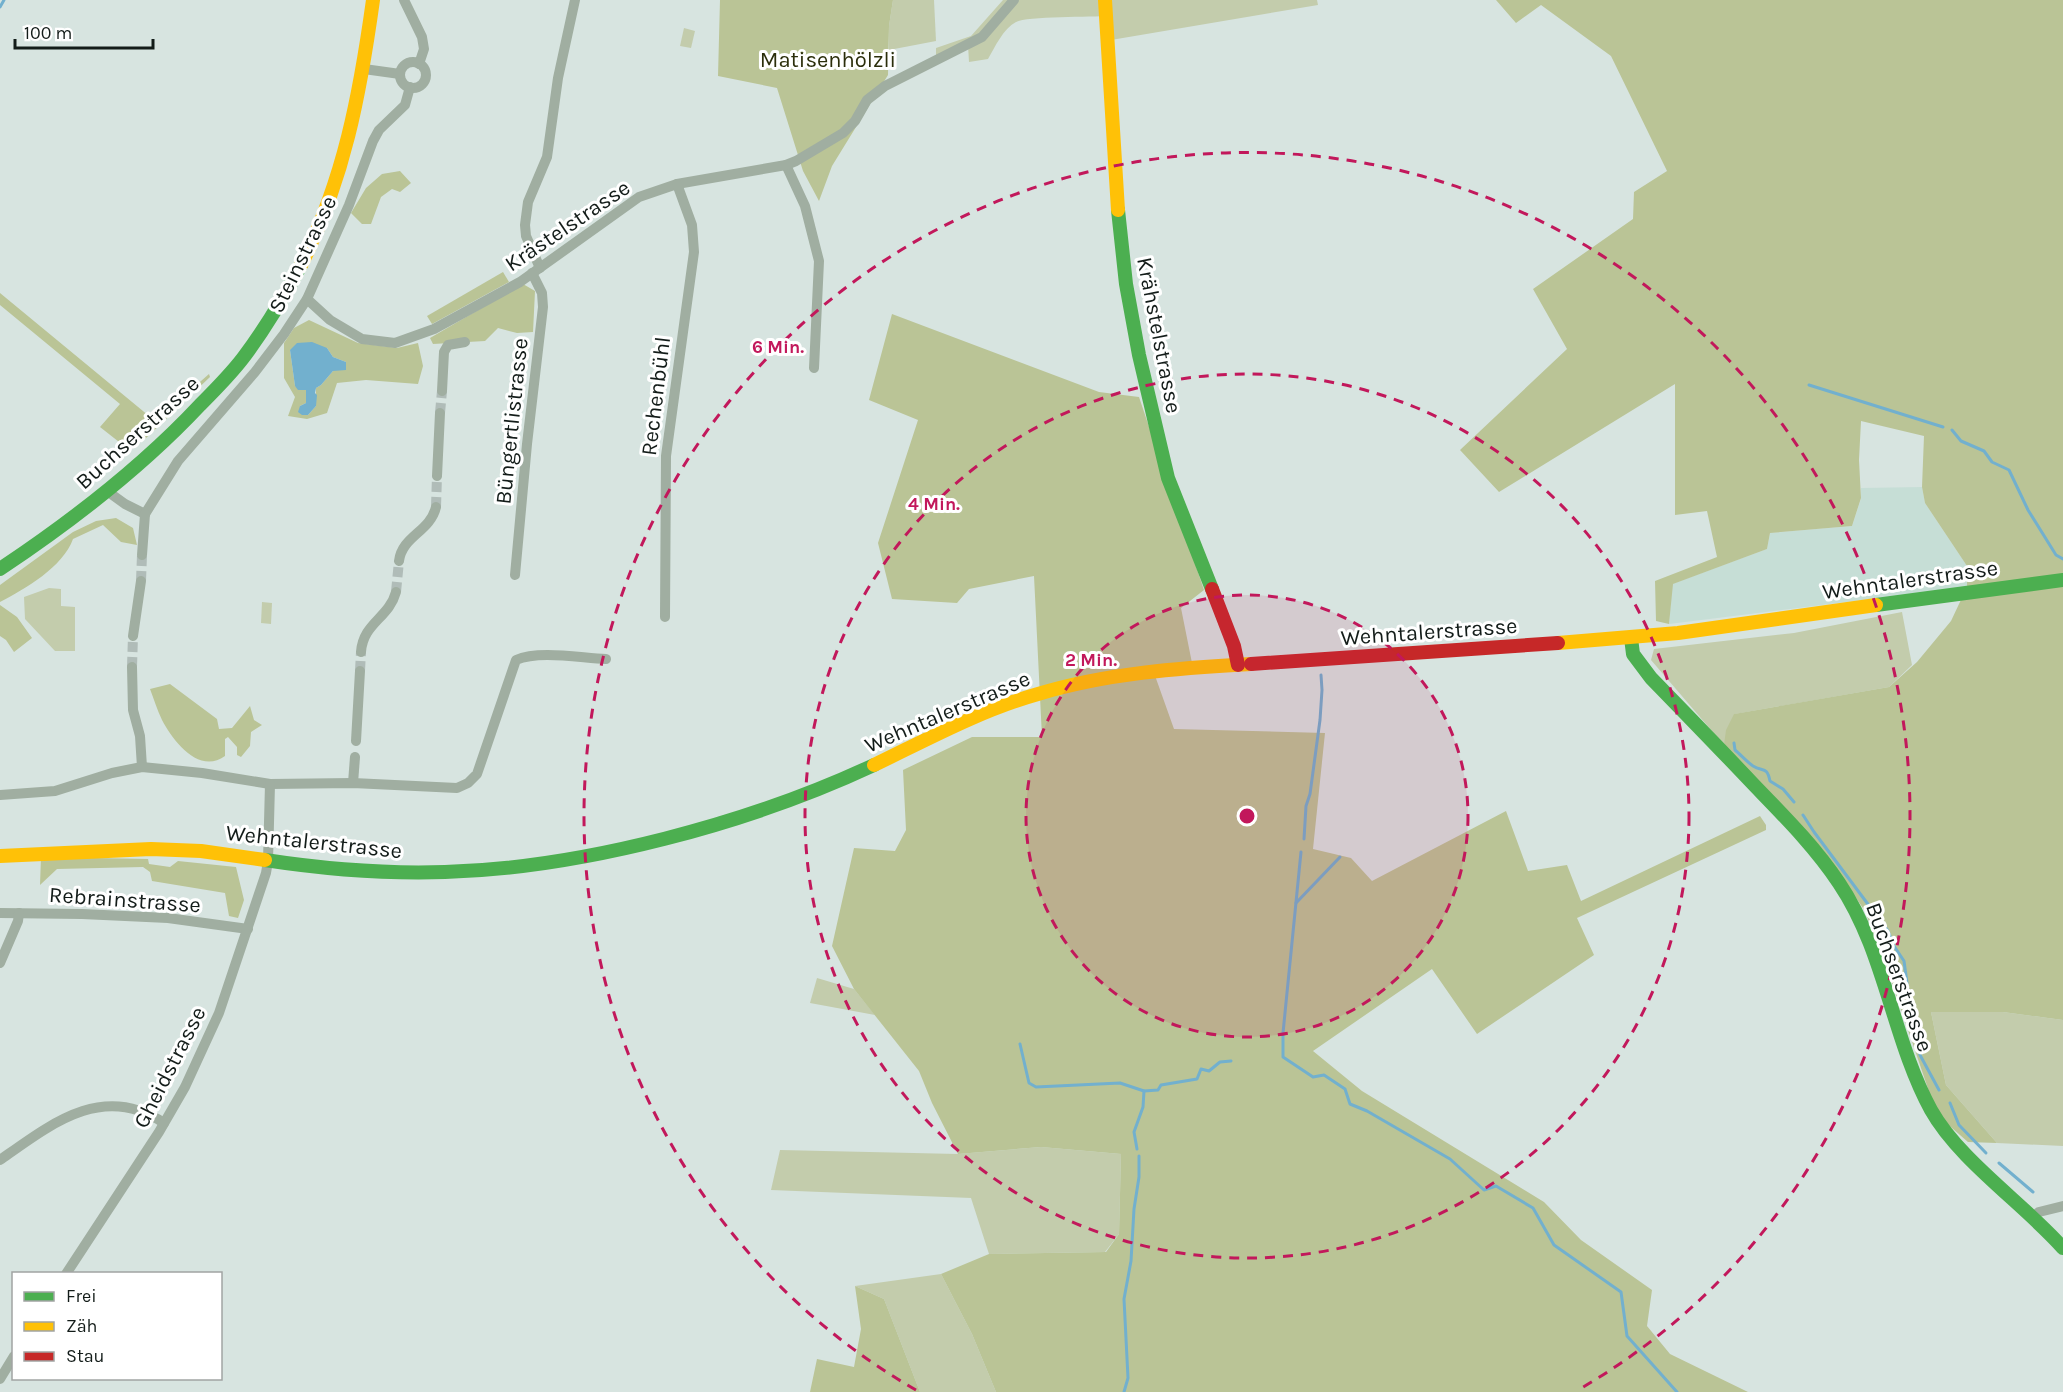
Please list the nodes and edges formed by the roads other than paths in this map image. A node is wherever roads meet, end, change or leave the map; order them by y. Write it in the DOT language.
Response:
graph roads {
  1 [pos="373,0"];
  2 [pos="404,0"];
  3 [pos="575,0"];
  4 [pos="1014,0"];
  5 [pos="1105,0"];
  6 [pos="419,64"];
  7 [pos="364,69"];
  8 [pos="400,74"];
  9 [pos="410,87"];
  10 [pos="786,165"];
  11 [pos="677,184"];
  12 [pos="536,271"];
  13 [pos="307,299"];
  14 [pos="465,342"];
  15 [pos="814,368"];
  16 [pos="442,391"];
  17 [pos="440,413"];
  18 [pos="437,476"];
  19 [pos="107,491"];
  20 [pos="436,507"];
  21 [pos="145,514"];
  22 [pos="142,555"];
  23 [pos="399,561"];
  24 [pos="0,569"];
  25 [pos="515,575"];
  26 [pos="141,580"];
  27 [pos="2063,580"];
  28 [pos="396,592"];
  29 [pos="665,616"];
  30 [pos="133,636"];
  31 [pos="1631,638"];
  32 [pos="361,652"];
  33 [pos="606,659"];
  34 [pos="1238,665"];
  35 [pos="132,667"];
  36 [pos="360,671"];
  37 [pos="356,741"];
  38 [pos="355,757"];
  39 [pos="142,767"];
  40 [pos="353,783"];
  41 [pos="270,784"];
  42 [pos="0,795"];
  43 [pos="0,856"];
  44 [pos="268,861"];
  45 [pos="0,913"];
  46 [pos="19,913"];
  47 [pos="248,929"];
  48 [pos="0,963"];
  49 [pos="164,1123"];
  50 [pos="0,1160"];
  51 [pos="2063,1206"];
  52 [pos="2034,1216"];
  53 [pos="2063,1248"];
  54 [pos="67,1272"];
  55 [pos="12,1359"];
  56 [pos="0,1379"];
  1 -- 7 [label="main road, Buchserstrasse"];
  2 -- 6 [label="street, Steinstrasse"];
  3 -- 12 [label="street, Büngertlistrasse"];
  4 -- 10 [label="street, Krästelstrasse"];
  5 -- 34 [label="main road, Krähstelstrasse"];
  6 -- 8 [label="street"];
  6 -- 9 [label="street, Steinstrasse"];
  7 -- 8 [label="street"];
  7 -- 19 [label="main road, Buchserstrasse"];
  8 -- 9 [label="street"];
  9 -- 13 [label="street, Steinstrasse"];
  10 -- 11 [label="street, Krästelstrasse"];
  10 -- 15 [label="street"];
  11 -- 12 [label="street, Krästelstrasse"];
  11 -- 29 [label="street, Rechenbühl"];
  12 -- 13 [label="street, Krästelstrasse"];
  12 -- 25 [label="street, Büngertlistrasse"];
  13 -- 21 [label="street, Steinstrasse"];
  14 -- 16 [label="street"];
  17 -- 18 [label="street"];
  19 -- 21 [label="street"];
  19 -- 24 [label="main road, Buchserstrasse"];
  20 -- 23 [label="street"];
  21 -- 22 [label="street"];
  26 -- 30 [label="street"];
  27 -- 31 [label="main road, Wehntalerstrasse"];
  28 -- 32 [label="street"];
  31 -- 34 [label="main road, Wehntalerstrasse"];
  31 -- 52 [label="main road, Buchserstrasse"];
  33 -- 40 [label="street"];
  34 -- 44 [label="main road, Wehntalerstrasse"];
  35 -- 39 [label="street"];
  36 -- 37 [label="street"];
  38 -- 40 [label="street"];
  39 -- 41 [label="street"];
  39 -- 42 [label="street"];
  40 -- 41 [label="street"];
  41 -- 44 [label="street, Gheidstrasse"];
  43 -- 44 [label="main road, Wehntalerstrasse"];
  44 -- 47 [label="street, Gheidstrasse"];
  45 -- 46 [label="street, Rebrainstrasse"];
  46 -- 47 [label="street, Rebrainstrasse"];
  46 -- 48 [label="street"];
  47 -- 49 [label="street, Gheidstrasse"];
  49 -- 50 [label="street"];
  49 -- 54 [label="street, Gheidstrasse"];
  51 -- 52 [label="street"];
  52 -- 53 [label="main road, Buchserstrasse"];
  55 -- 56 [label="street"];
}
